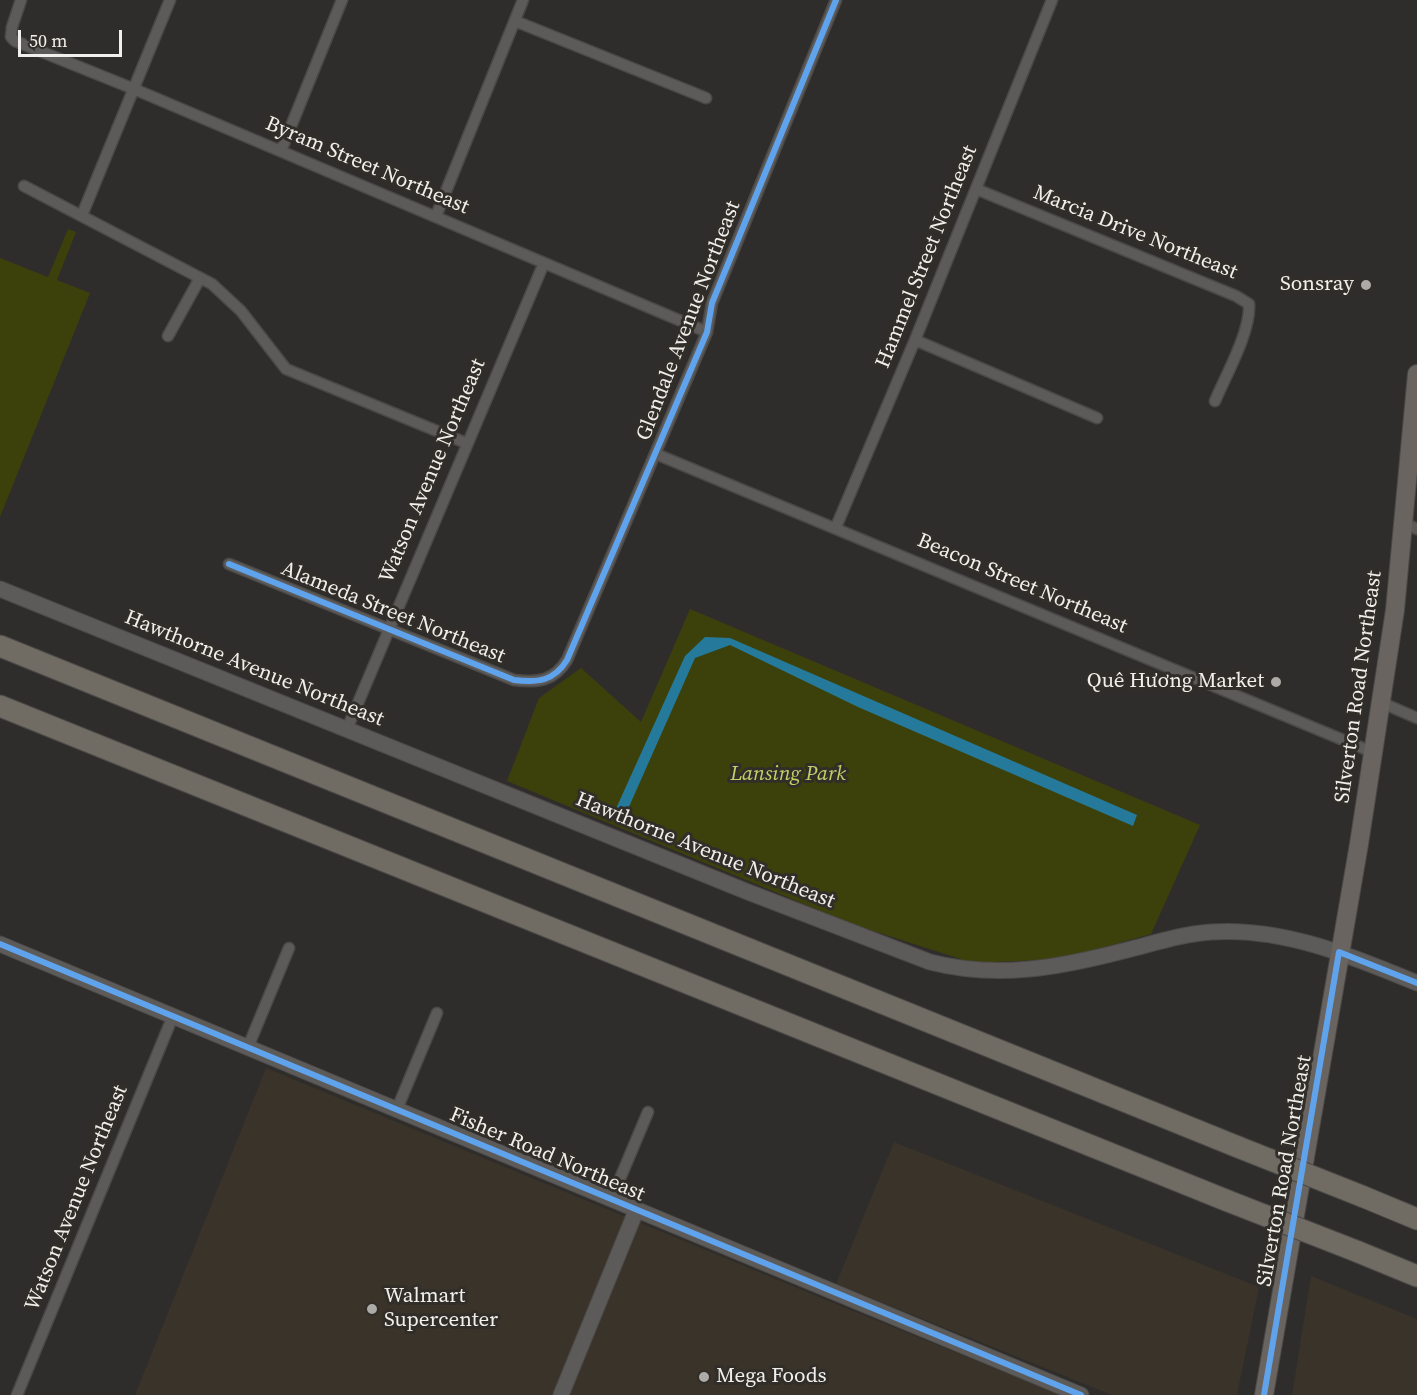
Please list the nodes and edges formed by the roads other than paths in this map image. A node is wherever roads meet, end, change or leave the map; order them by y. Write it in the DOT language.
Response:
graph roads {
  1 [pos="21,0"];
  2 [pos="170,0"];
  3 [pos="342,0"];
  4 [pos="523,0"];
  5 [pos="836,0"];
  6 [pos="1052,0"];
  7 [pos="515,21"];
  8 [pos="134,88"];
  9 [pos="706,98"];
  10 [pos="281,152"];
  11 [pos="24,186"];
  12 [pos="976,189"];
  13 [pos="82,215"];
  14 [pos="436,216"];
  15 [pos="544,263"];
  16 [pos="200,278"];
  17 [pos="707,332"];
  18 [pos="168,336"];
  19 [pos="915,340"];
  20 [pos="1417,374"];
  21 [pos="1215,401"];
  22 [pos="1097,418"];
  23 [pos="466,443"];
  24 [pos="656,454"];
  25 [pos="1410,526"];
  26 [pos="836,527"];
  27 [pos="229,564"];
  28 [pos="0,589"];
  29 [pos="387,628"];
  30 [pos="0,646"];
  31 [pos="547,679"];
  32 [pos="1380,702"];
  33 [pos="0,706"];
  34 [pos="1417,718"];
  35 [pos="347,729"];
  36 [pos="1372,753"];
  37 [pos="0,944"];
  38 [pos="289,948"];
  39 [pos="1339,952"];
  40 [pos="1417,983"];
  41 [pos="437,1013"];
  42 [pos="172,1017"];
  43 [pos="248,1047"];
  44 [pos="397,1110"];
  45 [pos="648,1112"];
  46 [pos="611,1200"];
  47 [pos="636,1212"];
  48 [pos="1417,1219"];
  49 [pos="1417,1276"];
  50 [pos="17,1395"];
  51 [pos="561,1395"];
  52 [pos="1081,1395"];
  53 [pos="1264,1395"];
  1 -- 8 [label="street, Byram Street Northeast"];
  2 -- 8 [label="street"];
  3 -- 10 [label="street"];
  4 -- 7 [label="street"];
  5 -- 17 [label="street, Glendale Avenue Northeast"];
  6 -- 12 [label="street, Hammel Street Northeast"];
  7 -- 9 [label="street"];
  7 -- 14 [label="street"];
  8 -- 10 [label="street, Byram Street Northeast"];
  8 -- 13 [label="street"];
  10 -- 14 [label="street, Byram Street Northeast"];
  11 -- 13 [label="street"];
  12 -- 19 [label="street, Hammel Street Northeast"];
  12 -- 21 [label="street, Marcia Drive Northeast"];
  13 -- 16 [label="street"];
  14 -- 15 [label="street, Byram Street Northeast"];
  15 -- 17 [label="street, Byram Street Northeast"];
  15 -- 23 [label="street, Watson Avenue Northeast"];
  16 -- 18 [label="street"];
  16 -- 23 [label="street"];
  17 -- 24 [label="street, Glendale Avenue Northeast"];
  19 -- 22 [label="street"];
  19 -- 26 [label="street, Hammel Street Northeast"];
  20 -- 25 [label="main road, Silverton Road Northeast"];
  23 -- 29 [label="street, Watson Avenue Northeast"];
  24 -- 26 [label="street, Beacon Street Northeast"];
  24 -- 31 [label="street, Glendale Avenue Northeast"];
  25 -- 32 [label="main road, Silverton Road Northeast"];
  26 -- 36 [label="street, Beacon Street Northeast"];
  27 -- 29 [label="street, Alameda Street Northeast"];
  28 -- 35 [label="main road, Hawthorne Avenue Northeast"];
  29 -- 31 [label="street, Alameda Street Northeast"];
  29 -- 35 [label="street, Watson Avenue Northeast"];
  30 -- 48 [label="highway, bridge"];
  32 -- 34 [label="street"];
  32 -- 36 [label="main road, Silverton Road Northeast"];
  33 -- 49 [label="highway, bridge"];
  35 -- 39 [label="main road, Hawthorne Avenue Northeast"];
  36 -- 39 [label="main road, Silverton Road Northeast"];
  37 -- 42 [label="main road, Fisher Road Northeast"];
  38 -- 43 [label="street"];
  39 -- 40 [label="main road, Hawthorne Avenue Northeast"];
  39 -- 53 [label="main road, Silverton Road Northeast"];
  41 -- 44 [label="street"];
  42 -- 43 [label="main road, Fisher Road Northeast"];
  42 -- 50 [label="street, Watson Avenue Northeast"];
  43 -- 44 [label="main road, Fisher Road Northeast"];
  44 -- 46 [label="main road, Fisher Road Northeast"];
  45 -- 46 [label="street"];
  46 -- 47 [label="main road, Fisher Road Northeast"];
  47 -- 51 [label="main road"];
  47 -- 52 [label="main road, Fisher Road Northeast"];
}
